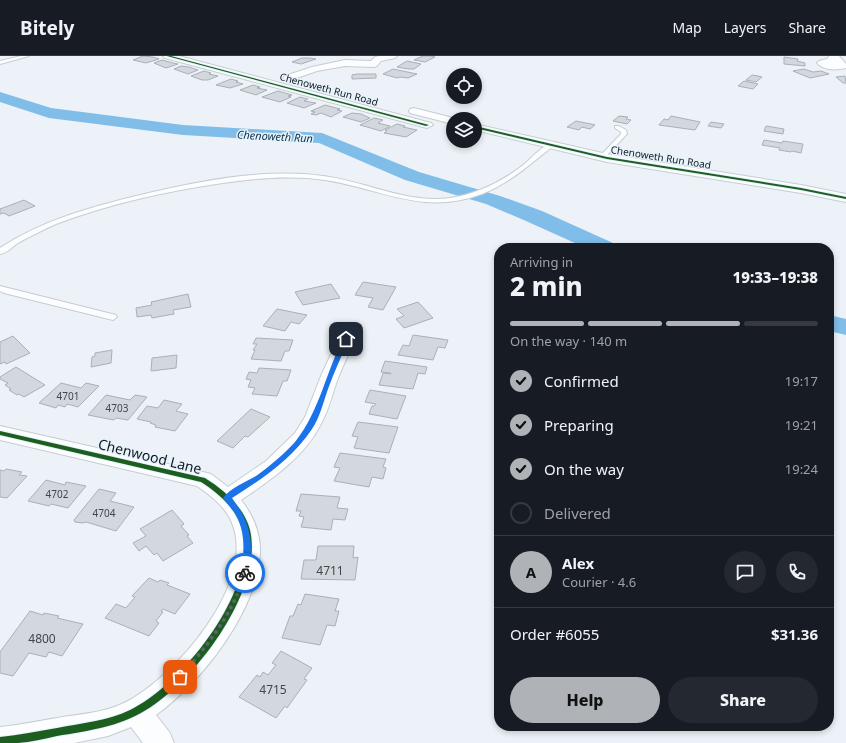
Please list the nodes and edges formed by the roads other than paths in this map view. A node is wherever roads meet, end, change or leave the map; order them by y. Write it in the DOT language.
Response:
graph roads {
  1 [pos="27,56"];
  2 [pos="168,56"];
  3 [pos="204,56"];
  4 [pos="335,56"];
  5 [pos="392,56"];
  6 [pos="0,63"];
  7 [pos="345,63"];
  8 [pos="288,78"];
  9 [pos="366,99"];
  10 [pos="353,105"];
  11 [pos="446,119"];
  12 [pos="427,125"];
  13 [pos="617,128"];
  14 [pos="482,129"];
  15 [pos="550,146"];
  16 [pos="602,157"];
  17 [pos="846,198"];
  18 [pos="0,252"];
  19 [pos="0,288"];
  20 [pos="113,317"];
  21 [pos="346,339"];
  22 [pos="0,433"];
  23 [pos="227,498"];
  24 [pos="143,708"];
  25 [pos="0,741"];
  26 [pos="160,743"];
  1 -- 6 [label="lane"];
  2 -- 10 [label="street"];
  3 -- 8 [label="street, Chenoweth Run Road"];
  4 -- 7 [label="street"];
  5 -- 7 [label="street"];
  7 -- 8 [label="street"];
  8 -- 9 [label="street, Chenoweth Run Road"];
  9 -- 10 [label="street"];
  9 -- 11 [label="street, Chenoweth Run Road"];
  10 -- 12 [label="street"];
  13 -- 16 [label="lane"];
  14 -- 15 [label="street, Chenoweth Run Road"];
  15 -- 16 [label="street, Chenoweth Run Road"];
  15 -- 18 [label="lane"];
  16 -- 17 [label="street, Chenoweth Run Road"];
  19 -- 20 [label="lane"];
  21 -- 23 [label="street"];
  22 -- 23 [label="street, Chenwood Lane"];
  23 -- 24 [label="street, Chenwood Lane"];
  24 -- 25 [label="street, Chenwood Lane"];
  24 -- 26 [label="street"];
}
